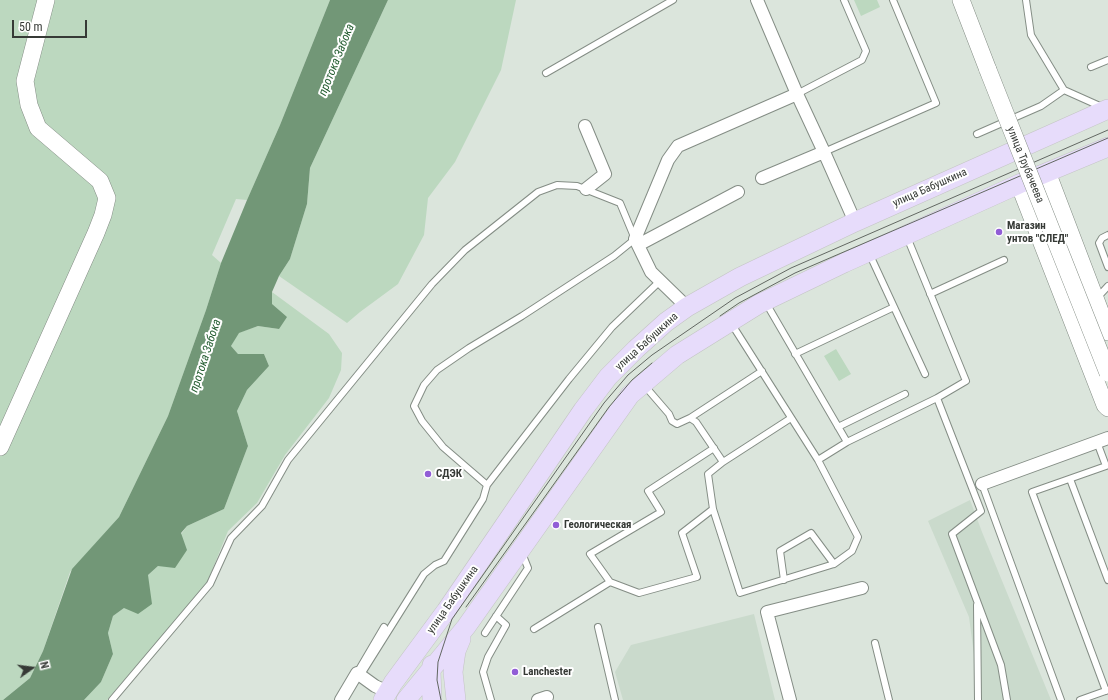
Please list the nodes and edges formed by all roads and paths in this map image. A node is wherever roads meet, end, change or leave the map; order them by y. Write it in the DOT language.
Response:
graph roads {
  1 [pos="46,0"];
  2 [pos="673,0"];
  3 [pos="757,0"];
  4 [pos="844,0"];
  5 [pos="892,0"];
  6 [pos="961,0"];
  7 [pos="1026,0"];
  8 [pos="1108,60"];
  9 [pos="1091,67"];
  10 [pos="546,73"];
  11 [pos="1064,90"];
  12 [pos="797,94"];
  13 [pos="1108,110"];
  14 [pos="585,126"];
  15 [pos="977,134"];
  16 [pos="1108,147"];
  17 [pos="824,152"];
  18 [pos="1046,172"];
  19 [pos="762,178"];
  20 [pos="1019,184"];
  21 [pos="586,189"];
  22 [pos="1054,191"];
  23 [pos="738,192"];
  24 [pos="1026,202"];
  25 [pos="855,222"];
  26 [pos="906,235"];
  27 [pos="1108,235"];
  28 [pos="636,242"];
  29 [pos="869,252"];
  30 [pos="1004,260"];
  31 [pos="1108,267"];
  32 [pos="660,281"];
  33 [pos="1108,286"];
  34 [pos="930,294"];
  35 [pos="1095,299"];
  36 [pos="765,301"];
  37 [pos="687,307"];
  38 [pos="894,307"];
  39 [pos="730,322"];
  40 [pos="1108,332"];
  41 [pos="795,354"];
  42 [pos="762,371"];
  43 [pos="1108,373"];
  44 [pos="925,374"];
  45 [pos="643,384"];
  46 [pos="905,394"];
  47 [pos="937,398"];
  48 [pos="1108,408"];
  49 [pos="690,418"];
  50 [pos="792,418"];
  51 [pos="838,428"];
  52 [pos="1102,440"];
  53 [pos="847,442"];
  54 [pos="0,447"];
  55 [pos="714,448"];
  56 [pos="818,460"];
  57 [pos="723,462"];
  58 [pos="1070,479"];
  59 [pos="487,485"];
  60 [pos="977,486"];
  61 [pos="713,509"];
  62 [pos="520,549"];
  63 [pos="834,564"];
  64 [pos="784,580"];
  65 [pos="1108,580"];
  66 [pos="610,582"];
  67 [pos="862,588"];
  68 [pos="977,600"];
  69 [pos="446,611"];
  70 [pos="496,616"];
  71 [pos="466,627"];
  72 [pos="598,627"];
  73 [pos="534,629"];
  74 [pos="485,632"];
  75 [pos="875,643"];
  76 [pos="431,671"];
  77 [pos="356,673"];
  78 [pos="1107,690"];
  79 [pos="386,696"];
  80 [pos="410,699"];
  81 [pos="112,700"];
  82 [pos="342,700"];
  83 [pos="346,700"];
  84 [pos="432,700"];
  85 [pos="456,700"];
  86 [pos="491,700"];
  87 [pos="615,700"];
  88 [pos="790,700"];
  89 [pos="889,700"];
  90 [pos="978,700"];
  91 [pos="1007,700"];
  92 [pos="1061,700"];
  93 [pos="1080,700"];
  1 -- 54 [label="main road"];
  2 -- 10 [label="lane"];
  3 -- 12 [label="street"];
  4 -- 12 [label="lane"];
  5 -- 17 [label="lane"];
  6 -- 43 [label="main road, улица Трубачеева, bridge"];
  7 -- 11 [label="lane"];
  8 -- 9 [label="lane"];
  11 -- 13 [label="lane"];
  11 -- 15 [label="lane"];
  12 -- 17 [label="street"];
  12 -- 28 [label="street"];
  13 -- 25 [label="main road, улица Бабушкина"];
  14 -- 21 [label="street"];
  16 -- 18 [label="main road"];
  17 -- 19 [label="street"];
  17 -- 25 [label="street"];
  18 -- 20 [label="main road"];
  18 -- 22 [label="main road, улица Трубачеева"];
  20 -- 24 [label="main road, улица Трубачеева"];
  20 -- 26 [label="main road"];
  21 -- 28 [label="lane"];
  21 -- 81 [label="lane"];
  22 -- 24 [label="lane"];
  22 -- 35 [label="main road, улица Трубачеева"];
  23 -- 28 [label="street"];
  24 -- 48 [label="main road, улица Трубачеева"];
  25 -- 37 [label="main road, улица Бабушкина"];
  26 -- 29 [label="main road"];
  26 -- 34 [label="lane"];
  27 -- 31 [label="lane"];
  28 -- 32 [label="street"];
  28 -- 59 [label="lane"];
  29 -- 36 [label="main road"];
  29 -- 38 [label="lane"];
  30 -- 34 [label="lane"];
  32 -- 37 [label="street"];
  32 -- 59 [label="lane"];
  33 -- 35 [label="lane"];
  34 -- 47 [label="lane"];
  35 -- 40 [label="main road, улица Трубачеева"];
  36 -- 39 [label="main road"];
  36 -- 41 [label="lane"];
  37 -- 69 [label="main road, улица Бабушкина"];
  38 -- 41 [label="lane"];
  38 -- 44 [label="lane"];
  39 -- 42 [label="lane"];
  39 -- 45 [label="main road"];
  41 -- 51 [label="lane"];
  42 -- 49 [label="lane"];
  42 -- 50 [label="lane"];
  45 -- 49 [label="lane"];
  45 -- 62 [label="main road"];
  46 -- 51 [label="lane"];
  47 -- 53 [label="lane"];
  47 -- 60 [label="lane"];
  49 -- 55 [label="lane"];
  50 -- 56 [label="lane"];
  50 -- 57 [label="lane"];
  51 -- 53 [label="lane"];
  52 -- 58 [label="lane"];
  52 -- 60 [label="street"];
  53 -- 56 [label="lane"];
  55 -- 57 [label="lane"];
  55 -- 66 [label="lane"];
  56 -- 63 [label="lane"];
  57 -- 61 [label="lane"];
  58 -- 65 [label="lane"];
  58 -- 78 [label="lane"];
  59 -- 83 [label="lane"];
  60 -- 68 [label="lane"];
  60 -- 92 [label="lane"];
  61 -- 64 [label="lane"];
  61 -- 66 [label="lane"];
  62 -- 70 [label="lane"];
  62 -- 71 [label="main road"];
  63 -- 64 [label="lane"];
  63 -- 64 [label="lane"];
  66 -- 73 [label="lane"];
  67 -- 88 [label="street"];
  68 -- 90 [label="lane"];
  68 -- 91 [label="lane"];
  69 -- 76 [label="main road"];
  69 -- 79 [label="main road, улица Бабушкина"];
  70 -- 74 [label="lane"];
  70 -- 86 [label="lane"];
  71 -- 76 [label="main road"];
  71 -- 85 [label="main road"];
  72 -- 87 [label="lane"];
  75 -- 89 [label="lane"];
  76 -- 80 [label="main road"];
  76 -- 84 [label="main road"];
  77 -- 79 [label="street"];
  77 -- 82 [label="street"];
  77 -- 82 [label="lane"];
  78 -- 93 [label="lane"];
  79 -- 80 [label="main road"];
}
